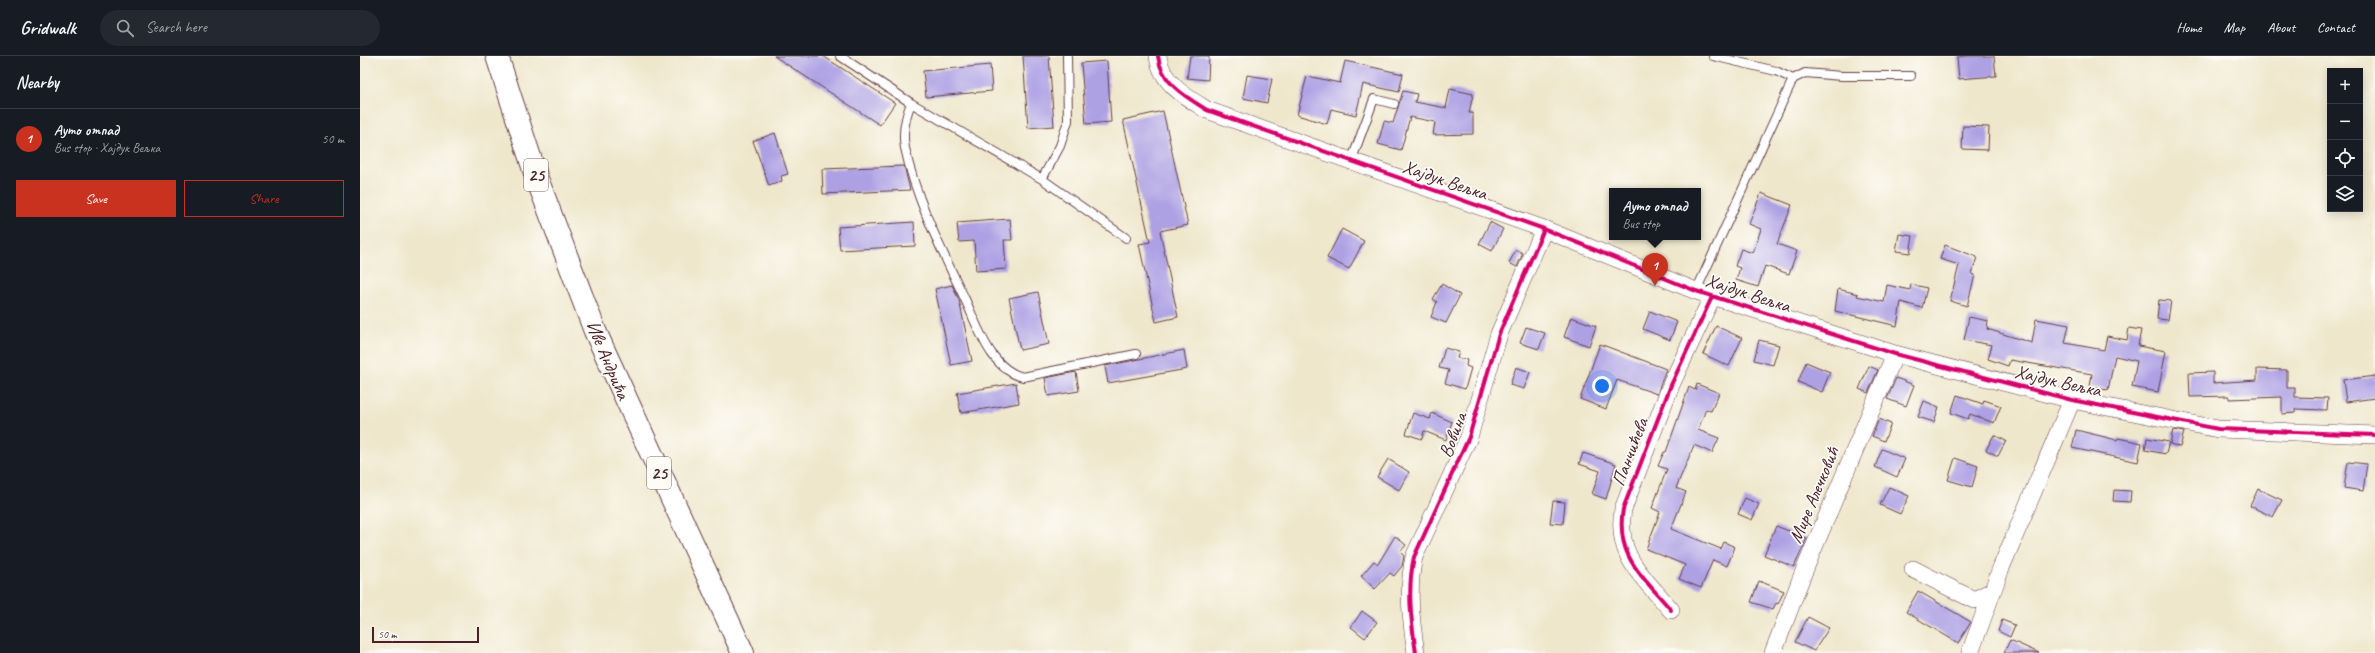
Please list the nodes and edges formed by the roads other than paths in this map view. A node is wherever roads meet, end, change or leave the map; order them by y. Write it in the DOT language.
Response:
graph roads {
  1 [pos="498,56"];
  2 [pos="840,56"];
  3 [pos="1067,56"];
  4 [pos="1158,56"];
  5 [pos="1713,56"];
  6 [pos="1911,76"];
  7 [pos="1793,79"];
  8 [pos="911,104"];
  9 [pos="1394,104"];
  10 [pos="1351,162"];
  11 [pos="1042,179"];
  12 [pos="1544,229"];
  13 [pos="1126,238"];
  14 [pos="1696,291"];
  15 [pos="1712,297"];
  16 [pos="1136,354"];
  17 [pos="1895,354"];
  18 [pos="2072,400"];
  19 [pos="2375,435"];
  20 [pos="1913,569"];
  21 [pos="1992,591"];
  22 [pos="1672,610"];
  23 [pos="743,653"];
  24 [pos="1416,653"];
  25 [pos="1773,653"];
  26 [pos="1970,653"];
  1 -- 23 [label="main road, Иве Андрића / 25"];
  2 -- 8 [label="lane"];
  3 -- 11 [label="lane"];
  4 -- 10 [label="street, Хајдук Вељка"];
  5 -- 7 [label="lane"];
  6 -- 7 [label="lane"];
  7 -- 14 [label="lane"];
  8 -- 11 [label="lane"];
  8 -- 16 [label="lane"];
  9 -- 10 [label="lane"];
  10 -- 12 [label="street, Хајдук Вељка"];
  11 -- 13 [label="lane"];
  12 -- 14 [label="street, Хајдук Вељка"];
  12 -- 24 [label="street, Вовина"];
  14 -- 15 [label="street, Хајдук Вељка"];
  15 -- 17 [label="street, Хајдук Вељка"];
  15 -- 22 [label="street, Панчићева"];
  17 -- 18 [label="street, Хајдук Вељка"];
  17 -- 25 [label="street, Мире Алечковић"];
  18 -- 19 [label="street, Хајдук Вељка"];
  18 -- 21 [label="street"];
  20 -- 21 [label="street"];
  21 -- 26 [label="street"];
}
